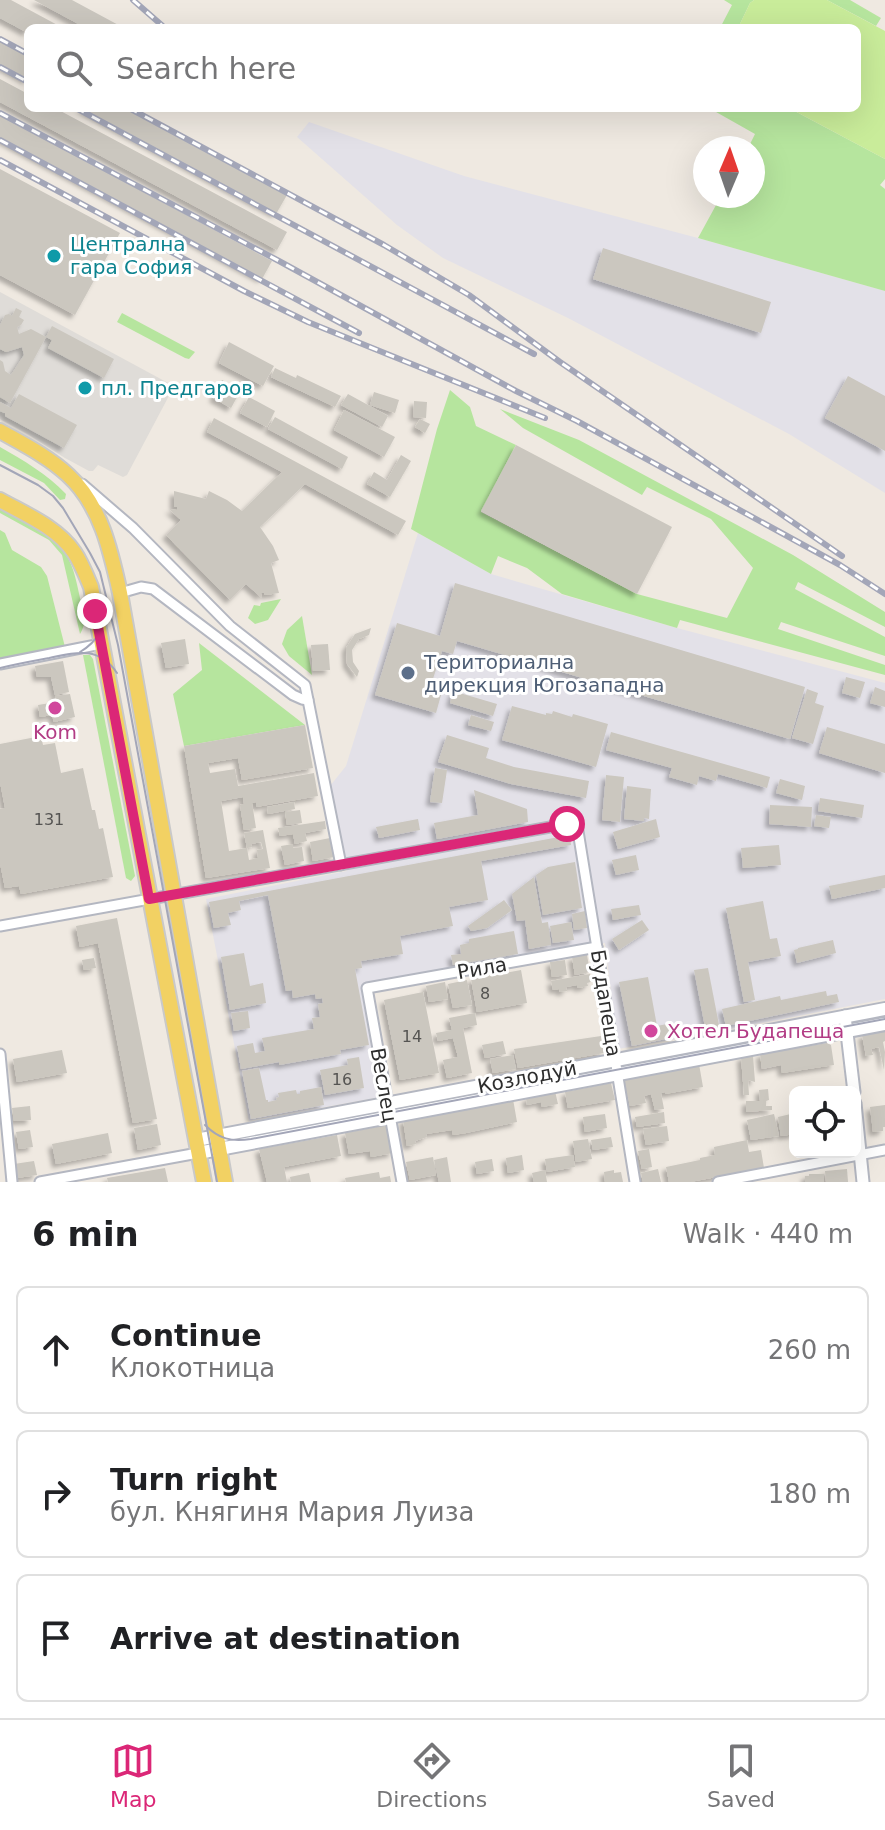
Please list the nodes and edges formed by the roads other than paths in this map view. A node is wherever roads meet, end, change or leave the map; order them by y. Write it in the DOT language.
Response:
graph roads {
  1 [pos="0,431"];
  2 [pos="68,475"];
  3 [pos="0,500"];
  4 [pos="120,593"];
  5 [pos="101,644"];
  6 [pos="0,664"];
  7 [pos="308,700"];
  8 [pos="341,865"];
  9 [pos="173,895"];
  10 [pos="149,899"];
  11 [pos="0,926"];
  12 [pos="597,947"];
  13 [pos="367,988"];
  14 [pos="885,1009"];
  15 [pos="845,1016"];
  16 [pos="885,1024"];
  17 [pos="848,1031"];
  18 [pos="0,1054"];
  19 [pos="614,1060"];
  20 [pos="617,1074"];
  21 [pos="853,1086"];
  22 [pos="389,1110"];
  23 [pos="218,1142"];
  24 [pos="197,1146"];
  25 [pos="885,1150"];
  26 [pos="861,1154"];
  27 [pos="840,1158"];
  28 [pos="860,1158"];
  29 [pos="80,1178"];
  30 [pos="12,1182"];
  31 [pos="40,1182"];
  32 [pos="204,1182"];
  33 [pos="225,1182"];
  34 [pos="402,1182"];
  35 [pos="635,1182"];
  36 [pos="718,1182"];
  37 [pos="863,1182"];
  1 -- 2 [label="main road"];
  2 -- 4 [label="main road"];
  2 -- 7 [label="street"];
  3 -- 5 [label="main road"];
  4 -- 7 [label="street"];
  4 -- 9 [label="main road"];
  5 -- 6 [label="street"];
  5 -- 10 [label="main road"];
  7 -- 8 [label="street"];
  8 -- 9 [label="street"];
  8 -- 12 [label="street, Будапеща"];
  9 -- 10 [label="street"];
  9 -- 23 [label="main road"];
  10 -- 11 [label="street"];
  10 -- 24 [label="main road"];
  12 -- 13 [label="street, Рила"];
  12 -- 19 [label="street, Будапеща"];
  13 -- 22 [label="street, Веслец"];
  14 -- 15 [label="main road, Козлодуй"];
  15 -- 17 [label="street"];
  15 -- 19 [label="main road, Козлодуй"];
  16 -- 17 [label="main road, Козлодуй"];
  17 -- 20 [label="main road, Козлодуй"];
  17 -- 21 [label="street"];
  18 -- 30 [label="street"];
  19 -- 20 [label="street, Будапеща"];
  19 -- 22 [label="main road, Козлодуй"];
  20 -- 22 [label="main road, Козлодуй"];
  20 -- 35 [label="street, Будапеща"];
  22 -- 23 [label="main road, Козлодуй"];
  22 -- 34 [label="street, Веслец"];
  23 -- 24 [label="main road, Козлодуй"];
  23 -- 33 [label="main road"];
  24 -- 29 [label="street, Козлодуй"];
  24 -- 32 [label="main road"];
  25 -- 26 [label="street"];
  27 -- 36 [label="street"];
  28 -- 37 [label="street"];
  29 -- 31 [label="street, Козлодуй"];
}
